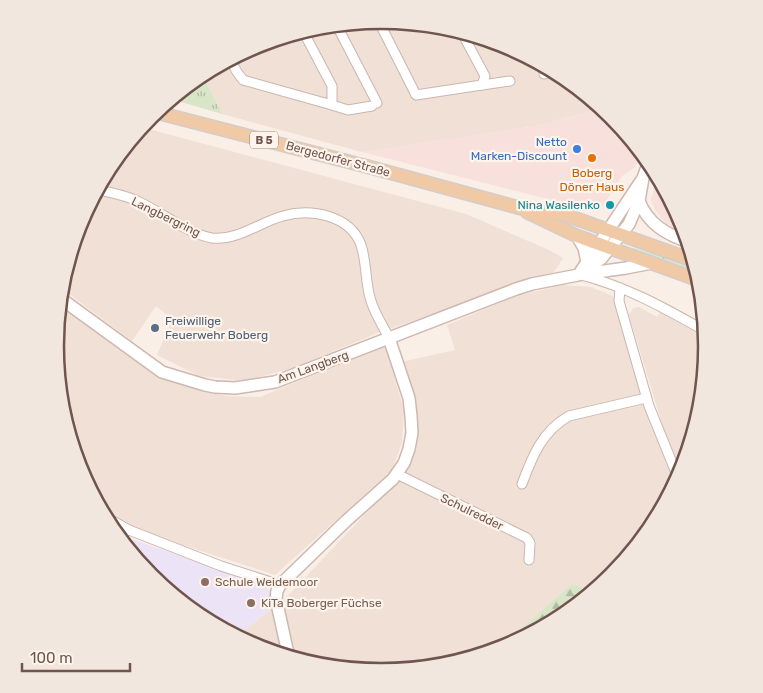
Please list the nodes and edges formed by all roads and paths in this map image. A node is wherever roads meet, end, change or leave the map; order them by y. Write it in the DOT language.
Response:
graph roads {
  1 [pos="383,29"];
  2 [pos="339,31"];
  3 [pos="307,38"];
  4 [pos="466,41"];
  5 [pos="234,66"];
  6 [pos="510,81"];
  7 [pos="482,84"];
  8 [pos="332,105"];
  9 [pos="165,115"];
  10 [pos="646,170"];
  11 [pos="643,178"];
  12 [pos="104,191"];
  13 [pos="639,201"];
  14 [pos="520,208"];
  15 [pos="614,232"];
  16 [pos="577,236"];
  17 [pos="680,239"];
  18 [pos="605,246"];
  19 [pos="686,258"];
  20 [pos="587,262"];
  21 [pos="652,263"];
  22 [pos="578,275"];
  23 [pos="691,277"];
  24 [pos="620,288"];
  25 [pos="66,303"];
  26 [pos="699,328"];
  27 [pos="389,338"];
  28 [pos="646,398"];
  29 [pos="674,470"];
  30 [pos="397,474"];
  31 [pos="522,484"];
  32 [pos="118,524"];
  33 [pos="128,530"];
  34 [pos="123,532"];
  35 [pos="529,560"];
  36 [pos="280,584"];
  37 [pos="287,649"];
  1 -- 7 [label="street"];
  2 -- 8 [label="street"];
  3 -- 8 [label="street"];
  4 -- 7 [label="street"];
  5 -- 8 [label="street"];
  6 -- 7 [label="street"];
  9 -- 14 [label="main road, Bergedorfer Straße / B 5"];
  10 -- 11 [label="street"];
  11 -- 13 [label="street"];
  11 -- 15 [label="street"];
  12 -- 27 [label="street, Langbergring"];
  13 -- 15 [label="street"];
  13 -- 17 [label="street"];
  14 -- 15 [label="main road, Bergedorfer Straße / B 5"];
  14 -- 16 [label="main road, Bergedorfer Straße / B 5"];
  15 -- 18 [label="street"];
  15 -- 19 [label="main road, Bergedorfer Straße / B 5"];
  16 -- 18 [label="main road, Bergedorfer Straße / B 5"];
  16 -- 20 [label="street"];
  18 -- 20 [label="street"];
  18 -- 21 [label="main road, Bergedorfer Straße / B 5"];
  18 -- 22 [label="street, Am Langberg"];
  20 -- 22 [label="street"];
  21 -- 22 [label="street"];
  21 -- 23 [label="main road, Bergedorfer Straße / B 5"];
  22 -- 24 [label="street, Am Langberg"];
  22 -- 27 [label="street, Am Langberg"];
  24 -- 26 [label="street, Am Langberg"];
  24 -- 28 [label="street"];
  25 -- 27 [label="street, Am Langberg"];
  27 -- 30 [label="street"];
  28 -- 29 [label="street"];
  28 -- 31 [label="street"];
  30 -- 35 [label="street, Schulredder"];
  30 -- 36 [label="street"];
  32 -- 33 [label="street"];
  33 -- 34 [label="street"];
  33 -- 36 [label="street"];
  36 -- 37 [label="street"];
}
